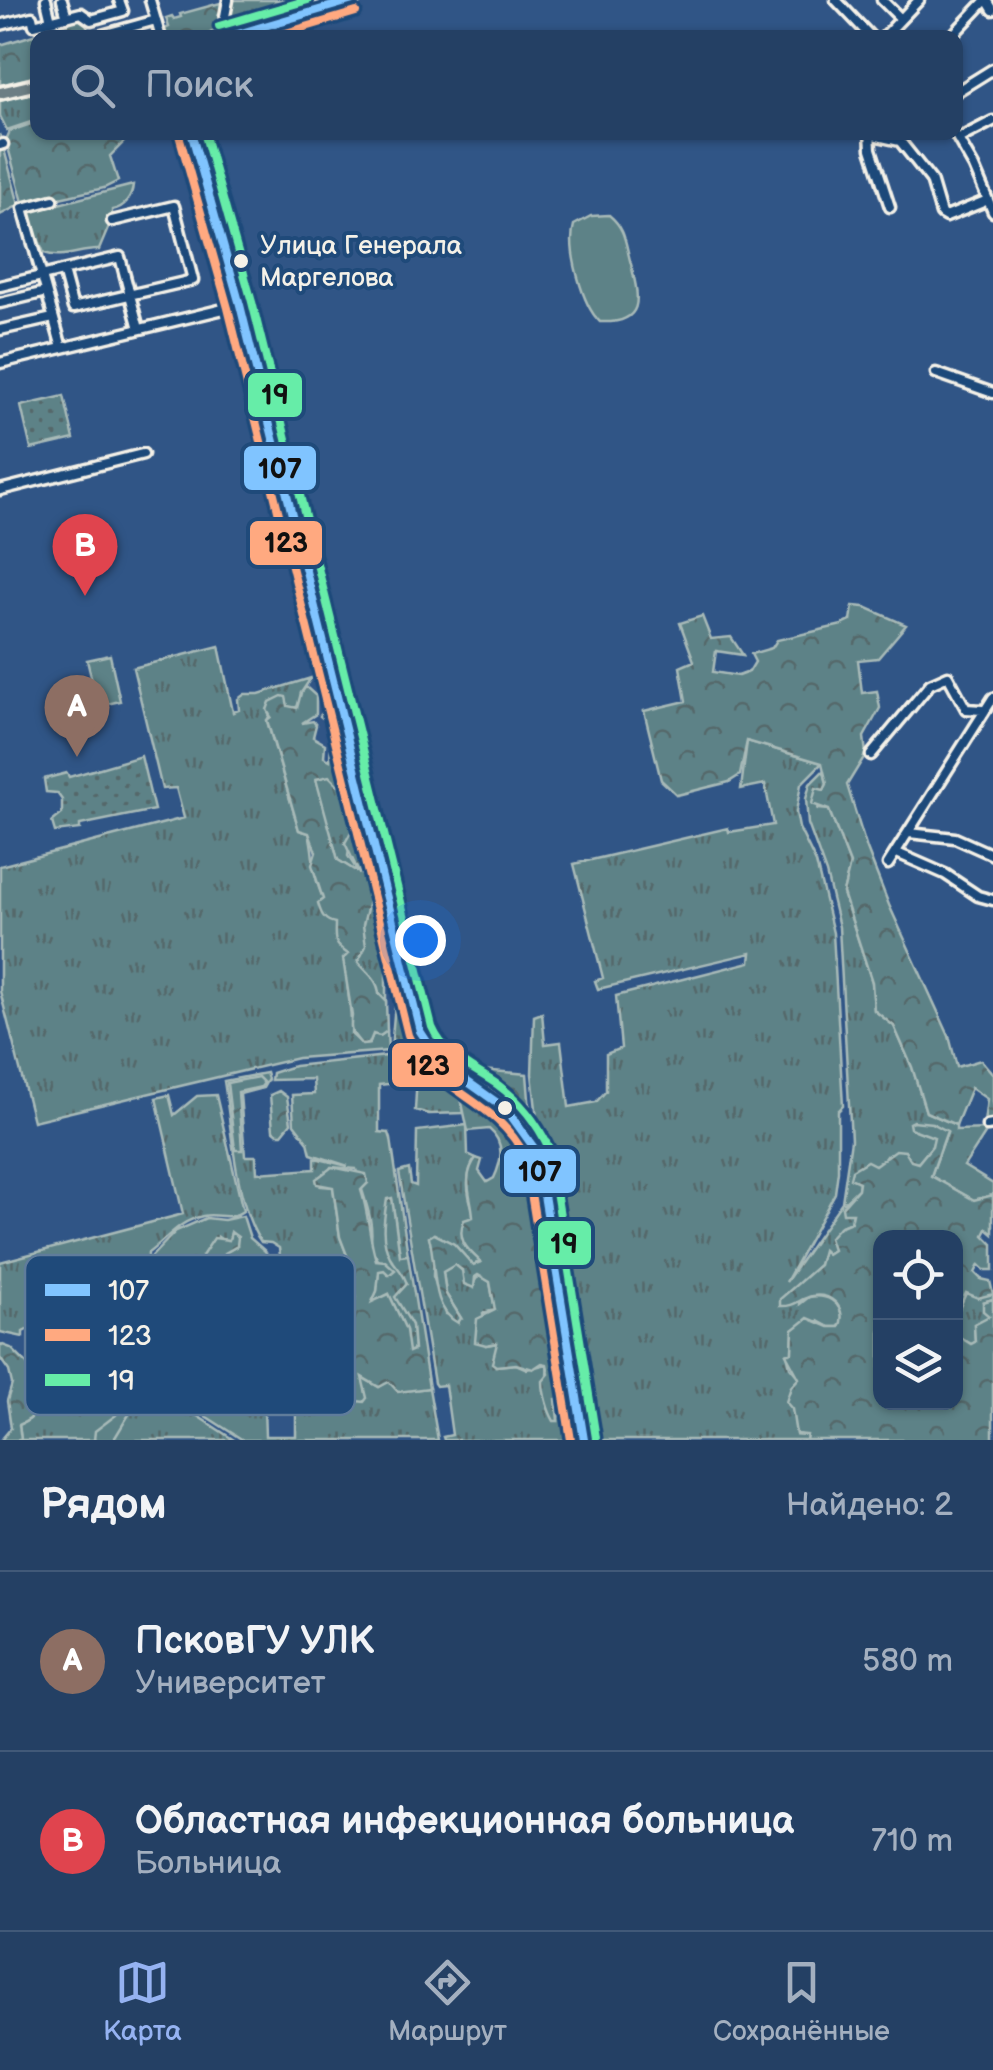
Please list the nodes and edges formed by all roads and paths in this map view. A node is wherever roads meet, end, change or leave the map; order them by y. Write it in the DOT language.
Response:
graph roads {
  1 [pos="46,0"];
  2 [pos="62,0"];
  3 [pos="120,0"];
  4 [pos="150,0"];
  5 [pos="228,0"];
  6 [pos="353,0"];
  7 [pos="836,0"];
  8 [pos="882,0"];
  9 [pos="919,0"];
  10 [pos="987,0"];
  11 [pos="993,10"];
  12 [pos="66,17"];
  13 [pos="901,19"];
  14 [pos="91,20"];
  15 [pos="156,20"];
  16 [pos="51,21"];
  17 [pos="0,25"];
  18 [pos="94,30"];
  19 [pos="121,30"];
  20 [pos="159,30"];
  21 [pos="222,30"];
  22 [pos="249,30"];
  23 [pos="864,30"];
  24 [pos="891,30"];
  25 [pos="958,30"];
  26 [pos="993,70"];
  27 [pos="30,86"];
  28 [pos="963,88"];
  29 [pos="0,93"];
  30 [pos="993,121"];
  31 [pos="963,133"];
  32 [pos="192,140"];
  33 [pos="869,140"];
  34 [pos="896,140"];
  35 [pos="958,140"];
  36 [pos="53,200"];
  37 [pos="988,200"];
  38 [pos="890,207"];
  39 [pos="993,212"];
  40 [pos="112,222"];
  41 [pos="63,270"];
  42 [pos="42,276"];
  43 [pos="0,286"];
  44 [pos="46,292"];
  45 [pos="130,295"];
  46 [pos="0,303"];
  47 [pos="240,305"];
  48 [pos="53,318"];
  49 [pos="140,329"];
  50 [pos="0,330"];
  51 [pos="62,348"];
  52 [pos="0,363"];
  53 [pos="936,373"];
  54 [pos="993,393"];
  55 [pos="143,454"];
  56 [pos="0,490"];
  57 [pos="993,698"];
  58 [pos="982,710"];
  59 [pos="872,755"];
  60 [pos="910,834"];
  61 [pos="897,854"];
  62 [pos="993,855"];
  63 [pos="888,864"];
  64 [pos="993,900"];
  65 [pos="584,1440"];
  1 -- 16 [label="street"];
  2 -- 12 [label="street"];
  3 -- 14 [label="street"];
  4 -- 15 [label="street"];
  5 -- 21 [label="street"];
  6 -- 22 [label="main road"];
  7 -- 23 [label="street"];
  8 -- 13 [label="street"];
  9 -- 13 [label="street"];
  10 -- 11 [label="street"];
  10 -- 25 [label="street"];
  12 -- 14 [label="street"];
  12 -- 16 [label="street"];
  13 -- 24 [label="street"];
  14 -- 18 [label="street"];
  15 -- 19 [label="street"];
  15 -- 20 [label="street"];
  16 -- 17 [label="street"];
  26 -- 28 [label="street"];
  27 -- 29 [label="main road"];
  30 -- 31 [label="street"];
  32 -- 47 [label="main road"];
  33 -- 38 [label="street"];
  34 -- 37 [label="street"];
  35 -- 37 [label="street"];
  36 -- 42 [label="street"];
  37 -- 39 [label="street"];
  40 -- 45 [label="street"];
  41 -- 42 [label="street"];
  41 -- 45 [label="street"];
  41 -- 45 [label="street"];
  42 -- 43 [label="street"];
  42 -- 44 [label="street"];
  44 -- 46 [label="street"];
  44 -- 48 [label="street"];
  45 -- 49 [label="street"];
  47 -- 49 [label="street"];
  47 -- 65 [label="main road"];
  48 -- 50 [label="street"];
  48 -- 51 [label="street"];
  49 -- 51 [label="street"];
  51 -- 52 [label="street"];
  53 -- 54 [label="street"];
  55 -- 56 [label="street"];
  57 -- 58 [label="street"];
  58 -- 59 [label="street"];
  58 -- 60 [label="street"];
  60 -- 61 [label="street"];
  60 -- 62 [label="street"];
  61 -- 63 [label="street"];
  61 -- 64 [label="street"];
}
